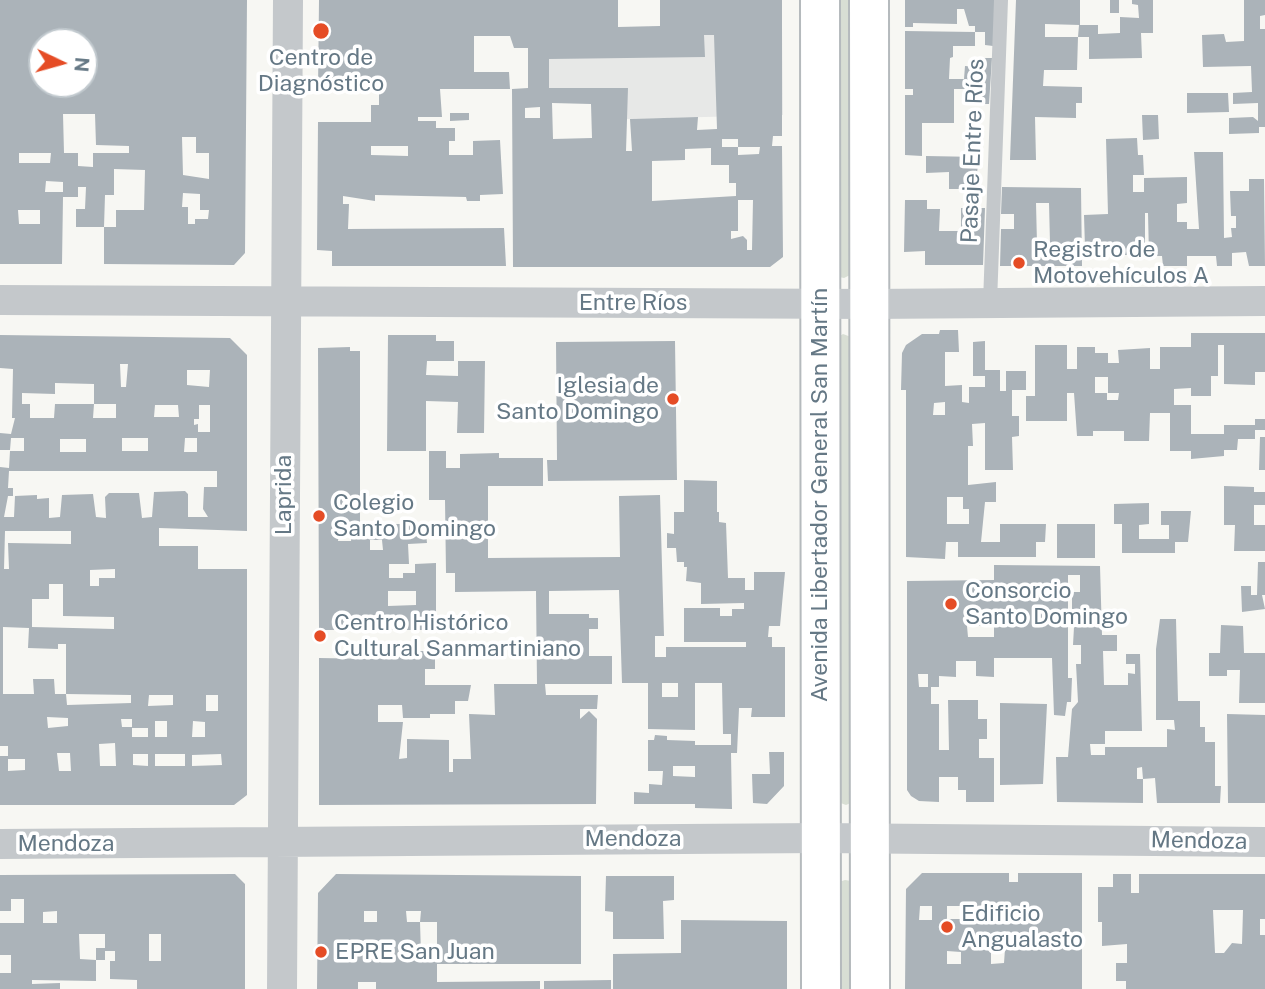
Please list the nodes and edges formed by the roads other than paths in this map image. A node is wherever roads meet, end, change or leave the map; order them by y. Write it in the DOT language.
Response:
graph roads {
  1 [pos="288,0"];
  2 [pos="820,0"];
  3 [pos="869,0"];
  4 [pos="1001,0"];
  5 [pos="0,300"];
  6 [pos="285,301"];
  7 [pos="1265,301"];
  8 [pos="990,303"];
  9 [pos="820,304"];
  10 [pos="869,304"];
  11 [pos="820,838"];
  12 [pos="870,839"];
  13 [pos="281,842"];
  14 [pos="1265,842"];
  15 [pos="0,844"];
  16 [pos="282,989"];
  17 [pos="821,989"];
  18 [pos="870,989"];
  1 -- 6 [label="street, Laprida"];
  2 -- 9 [label="main road, Avenida Libertador General San Martín"];
  3 -- 10 [label="main road"];
  4 -- 8 [label="lane, Pasaje Entre Ríos"];
  5 -- 6 [label="street, Entre Ríos"];
  6 -- 9 [label="street, Entre Ríos"];
  6 -- 13 [label="street, Laprida"];
  7 -- 8 [label="street, Entre Ríos"];
  8 -- 10 [label="street, Entre Ríos"];
  9 -- 10 [label="street, Entre Ríos"];
  9 -- 11 [label="main road, Avenida Libertador General San Martín"];
  10 -- 12 [label="main road"];
  11 -- 12 [label="street, Mendoza"];
  11 -- 13 [label="street, Mendoza"];
  11 -- 17 [label="main road, Avenida Libertador General San Martín"];
  12 -- 14 [label="street, Mendoza"];
  12 -- 18 [label="main road"];
  13 -- 15 [label="street, Mendoza"];
  13 -- 16 [label="street, Laprida"];
}
